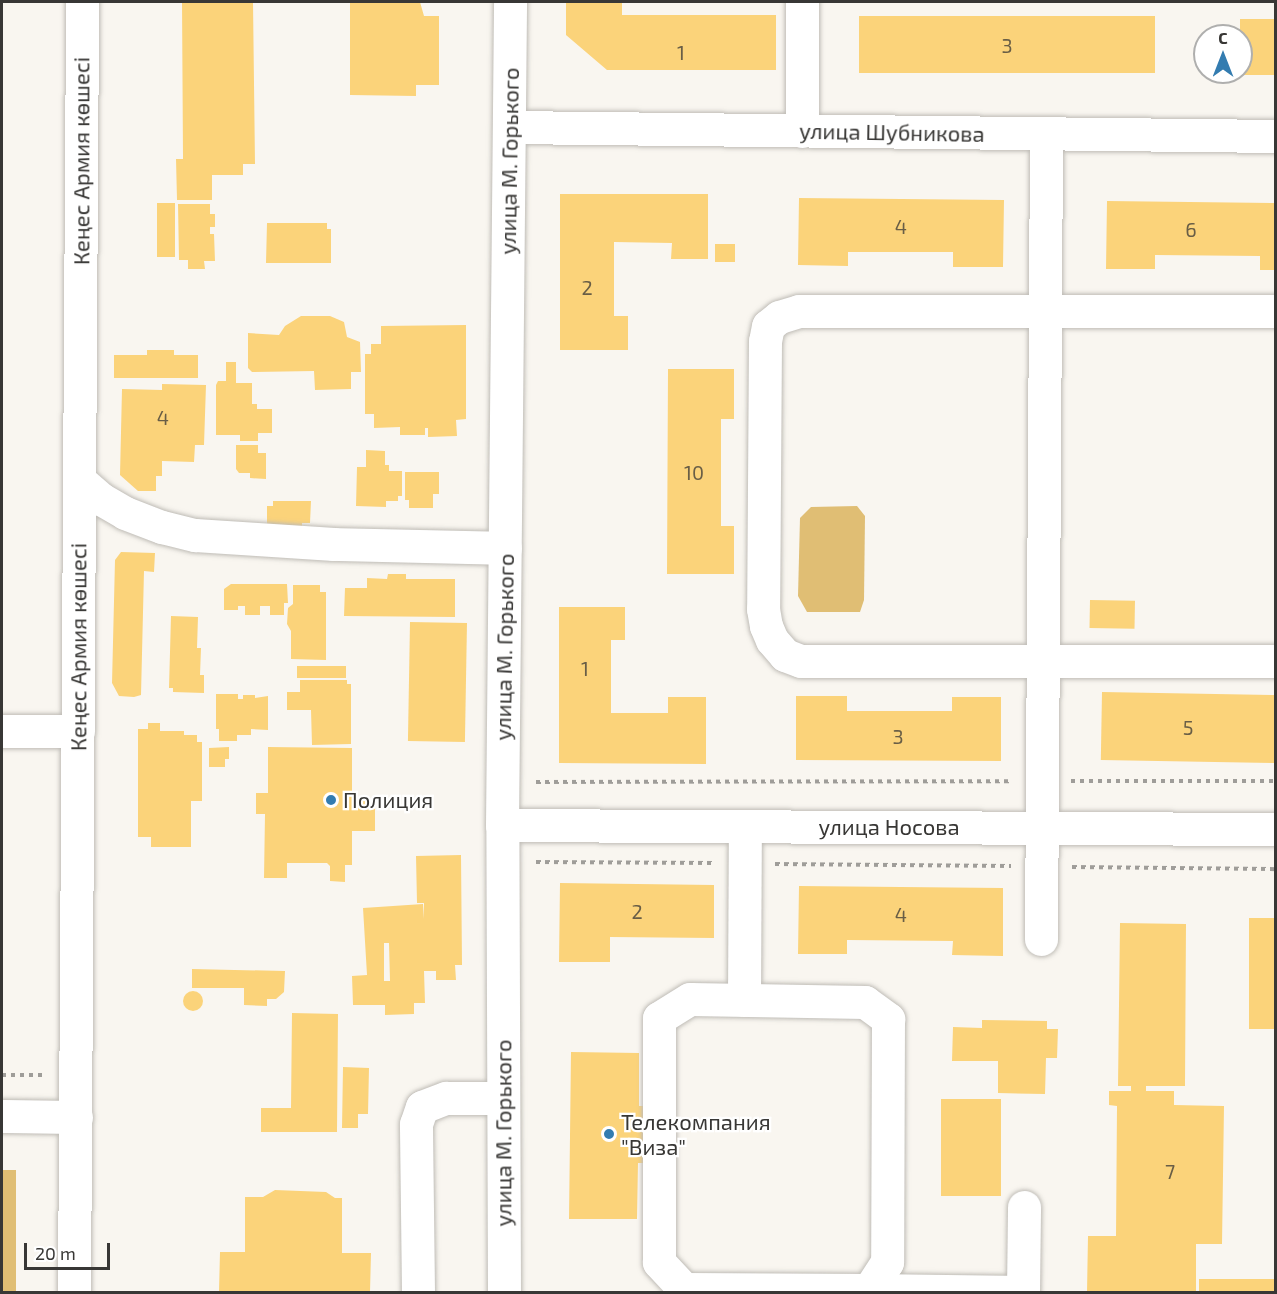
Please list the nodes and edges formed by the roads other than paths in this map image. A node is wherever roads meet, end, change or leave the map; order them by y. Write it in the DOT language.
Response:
graph roads {
  1 [pos="82,2"];
  2 [pos="510,2"];
  3 [pos="802,2"];
  4 [pos="509,127"];
  5 [pos="802,131"];
  6 [pos="1047,134"];
  7 [pos="1275,136"];
  8 [pos="1046,311"];
  9 [pos="1275,311"];
  10 [pos="79,480"];
  11 [pos="505,548"];
  12 [pos="1044,661"];
  13 [pos="1275,661"];
  14 [pos="2,731"];
  15 [pos="78,731"];
  16 [pos="502,825"];
  17 [pos="745,826"];
  18 [pos="1043,828"];
  19 [pos="1275,829"];
  20 [pos="1041,939"];
  21 [pos="744,1000"];
  22 [pos="503,1098"];
  23 [pos="2,1116"];
  24 [pos="76,1117"];
  25 [pos="1024,1207"];
  26 [pos="869,1290"];
  27 [pos="744,1291"];
  28 [pos="1023,1292"];
  29 [pos="74,1293"];
  30 [pos="418,1293"];
  31 [pos="504,1293"];
  1 -- 10 [label="street, Кеңес Армия көшесі"];
  2 -- 4 [label="street, улица М. Горького"];
  3 -- 5 [label="street"];
  4 -- 5 [label="street, улица Шубникова"];
  4 -- 11 [label="street, улица М. Горького"];
  5 -- 6 [label="street, улица Шубникова"];
  6 -- 7 [label="street, улица Шубникова"];
  6 -- 8 [label="street"];
  8 -- 9 [label="street"];
  8 -- 12 [label="street"];
  8 -- 12 [label="street"];
  10 -- 11 [label="street"];
  10 -- 15 [label="street, Кеңес Армия көшесі"];
  11 -- 16 [label="street, улица М. Горького"];
  12 -- 13 [label="street"];
  12 -- 18 [label="street"];
  14 -- 15 [label="street"];
  15 -- 24 [label="street, Кеңес Армия көшесі"];
  16 -- 17 [label="street, улица Носова"];
  16 -- 22 [label="street, улица М. Горького"];
  17 -- 18 [label="street, улица Носова"];
  17 -- 21 [label="street"];
  18 -- 19 [label="street, улица Носова"];
  18 -- 20 [label="street"];
  21 -- 26 [label="street"];
  21 -- 27 [label="street"];
  22 -- 30 [label="street"];
  22 -- 31 [label="street, улица М. Горького"];
  23 -- 24 [label="street"];
  24 -- 29 [label="street, Кеңес Армия көшесі"];
  25 -- 28 [label="street"];
  26 -- 27 [label="street"];
  26 -- 28 [label="street"];
}
